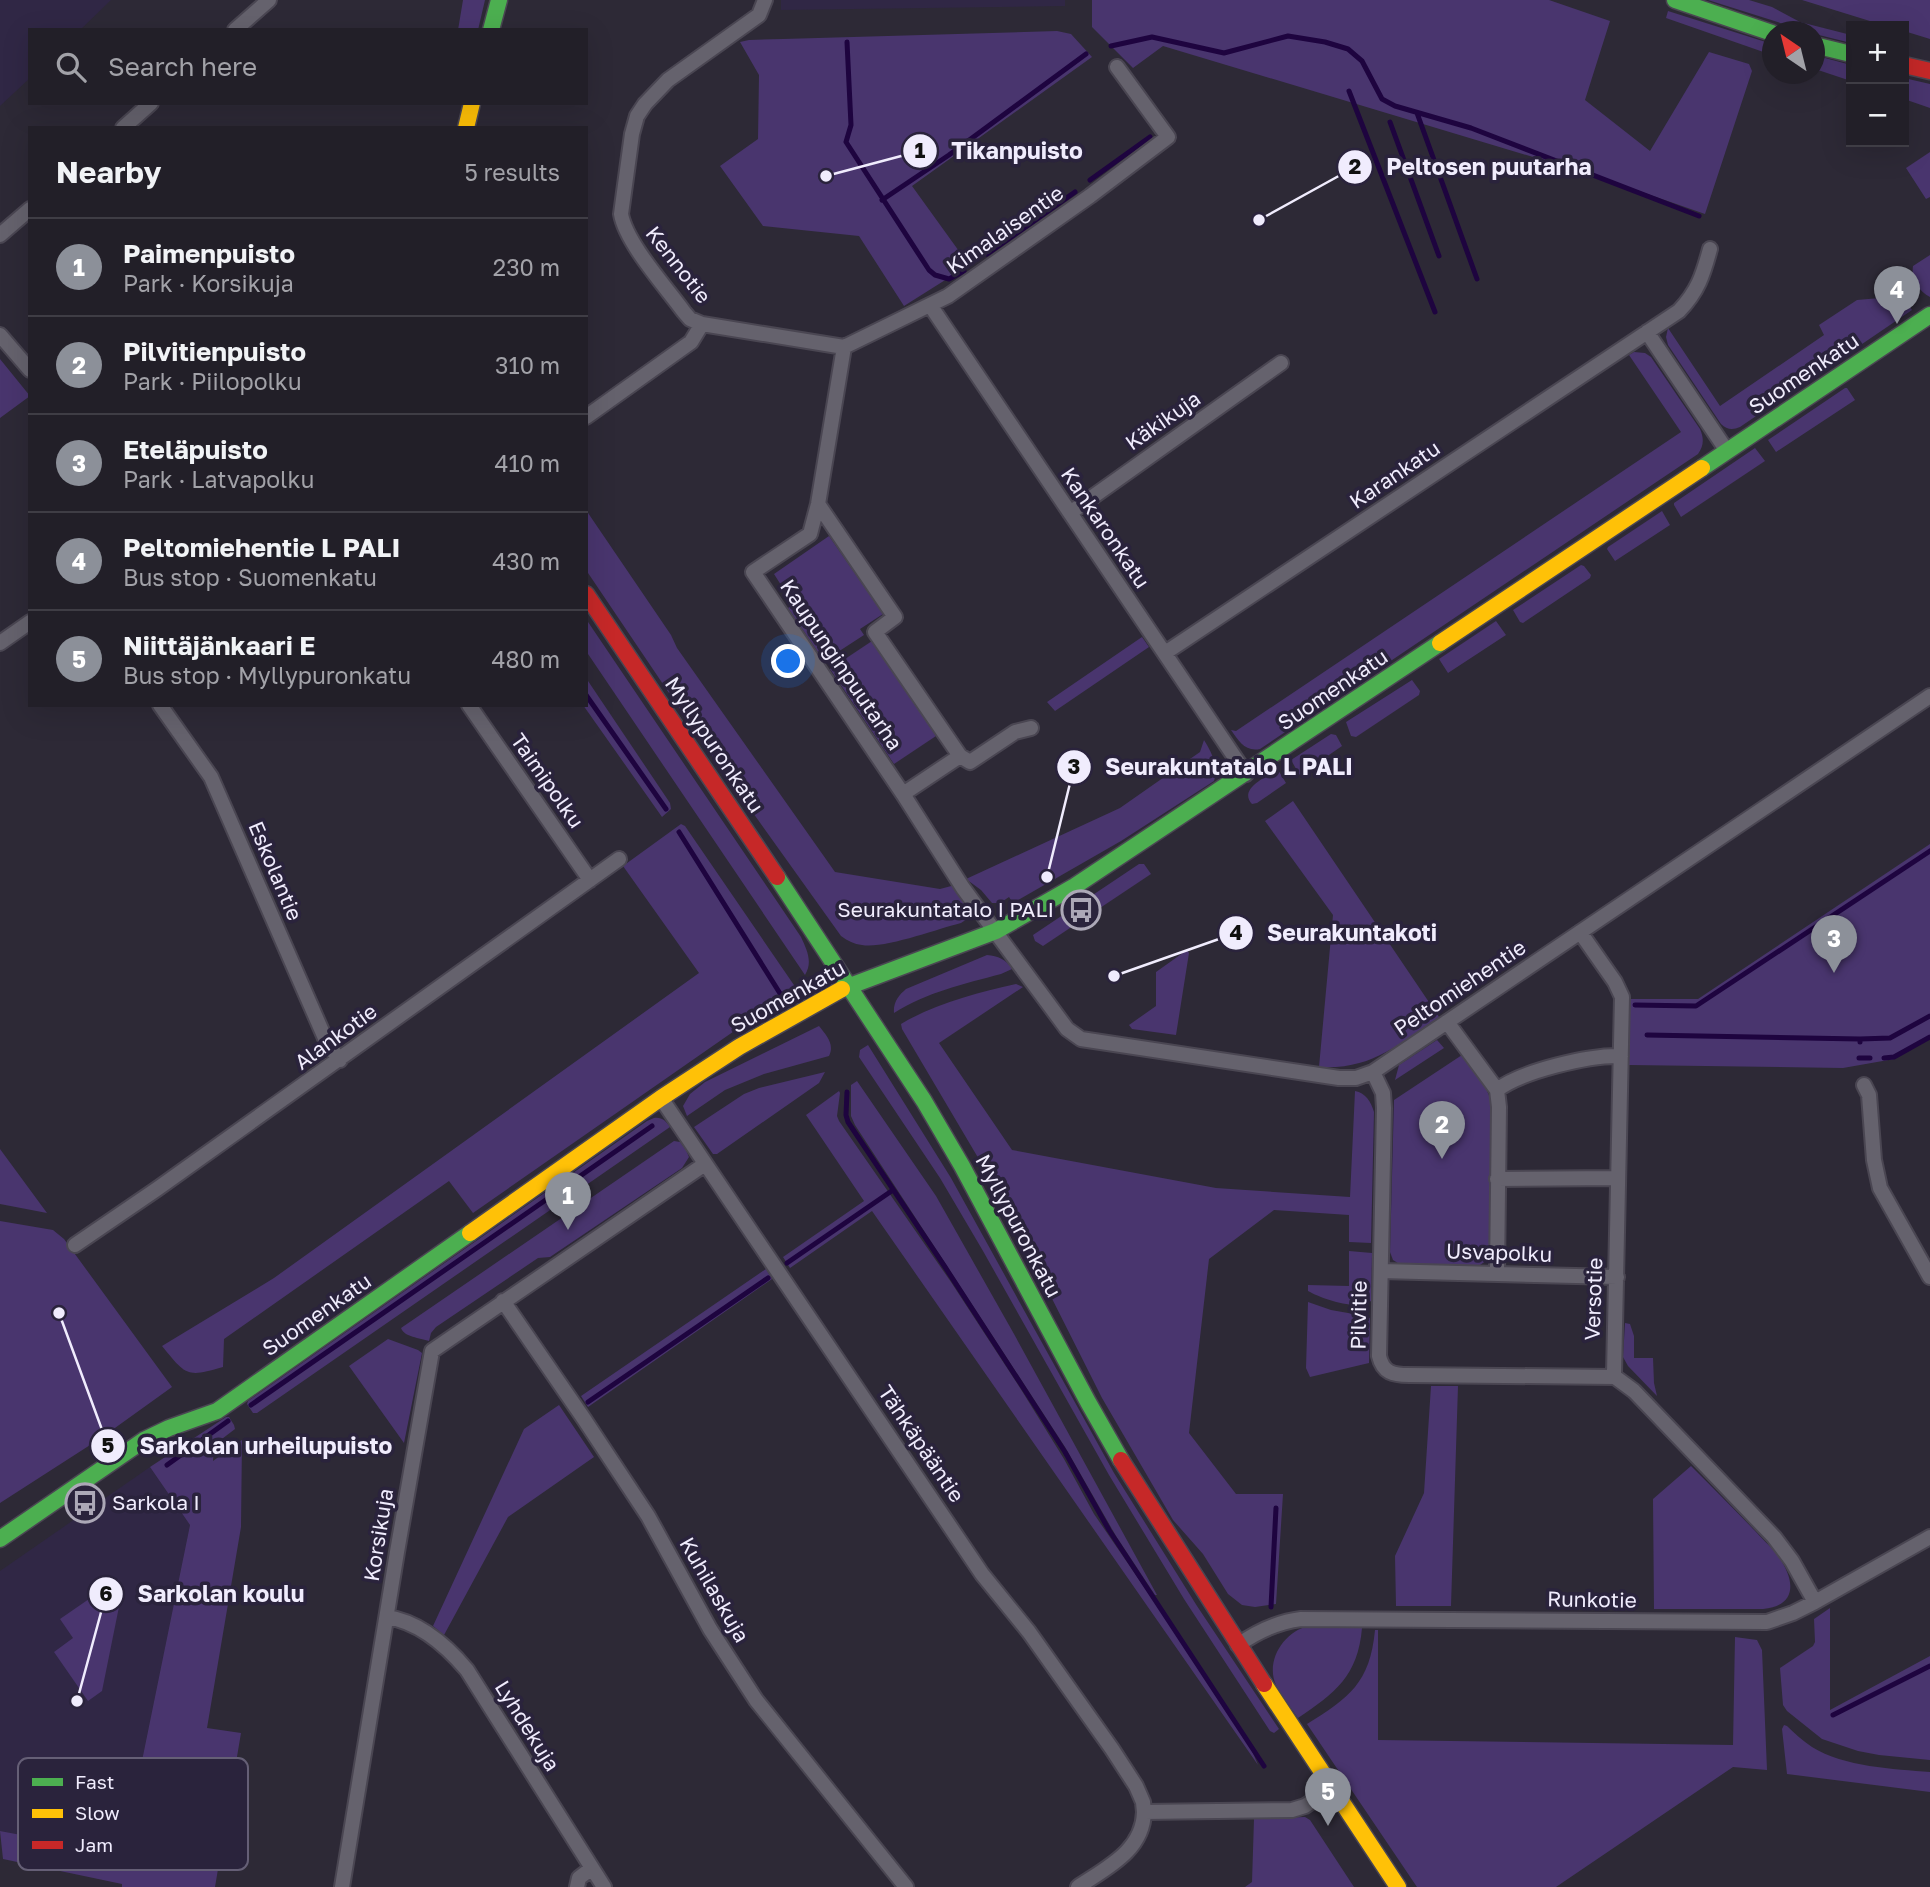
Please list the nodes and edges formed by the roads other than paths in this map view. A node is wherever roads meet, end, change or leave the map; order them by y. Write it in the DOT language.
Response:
graph roads {
  1 [pos="269,0"];
  2 [pos="499,0"];
  3 [pos="1675,0"];
  4 [pos="764,4"];
  5 [pos="237,28"];
  6 [pos="492,28"];
  7 [pos="1762,29"];
  8 [pos="1825,48"];
  9 [pos="1846,53"];
  10 [pos="1909,66"];
  11 [pos="1117,67"];
  12 [pos="1930,71"];
  13 [pos="149,105"];
  14 [pos="472,105"];
  15 [pos="125,126"];
  16 [pos="466,126"];
  17 [pos="28,211"];
  18 [pos="0,235"];
  19 [pos="1710,249"];
  20 [pos="930,305"];
  21 [pos="1930,315"];
  22 [pos="702,324"];
  23 [pos="1647,332"];
  24 [pos="0,335"];
  25 [pos="844,346"];
  26 [pos="1281,363"];
  27 [pos="28,368"];
  28 [pos="588,416"];
  29 [pos="1727,451"];
  30 [pos="818,504"];
  31 [pos="1070,513"];
  32 [pos="588,597"];
  33 [pos="28,623"];
  34 [pos="0,643"];
  35 [pos="1165,653"];
  36 [pos="1930,696"];
  37 [pos="161,707"];
  38 [pos="470,707"];
  39 [pos="1031,728"];
  40 [pos="960,756"];
  41 [pos="1246,774"];
  42 [pos="902,794"];
  43 [pos="619,859"];
  44 [pos="590,880"];
  45 [pos="996,931"];
  46 [pos="1580,932"];
  47 [pos="848,986"];
  48 [pos="1447,1022"];
  49 [pos="1622,1056"];
  50 [pos="340,1060"];
  51 [pos="1373,1072"];
  52 [pos="1864,1085"];
  53 [pos="1497,1090"];
  54 [pos="661,1098"];
  55 [pos="705,1164"];
  56 [pos="1618,1178"];
  57 [pos="1497,1179"];
  58 [pos="75,1245"];
  59 [pos="1381,1271"];
  60 [pos="1497,1273"];
  61 [pos="1617,1277"];
  62 [pos="1930,1277"];
  63 [pos="503,1301"];
  64 [pos="1615,1377"];
  65 [pos="1930,1537"];
  66 [pos="0,1539"];
  67 [pos="1815,1602"];
  68 [pos="387,1617"];
  69 [pos="1238,1645"];
  70 [pos="1332,1788"];
  71 [pos="1144,1812"];
  72 [pos="592,1868"];
  73 [pos="342,1887"];
  74 [pos="577,1887"];
  75 [pos="604,1887"];
  76 [pos="906,1887"];
  77 [pos="1078,1887"];
  78 [pos="1398,1887"];
  1 -- 5 [label="street"];
  2 -- 6 [label="street"];
  3 -- 7 [label="street"];
  4 -- 22 [label="street, Kennotie"];
  8 -- 9 [label="street"];
  10 -- 12 [label="street"];
  11 -- 20 [label="street, Kimalaisentie"];
  13 -- 15 [label="street"];
  14 -- 16 [label="street"];
  17 -- 18 [label="street"];
  19 -- 23 [label="street, Karankatu"];
  20 -- 25 [label="street"];
  20 -- 31 [label="street, Kankaronkatu"];
  21 -- 29 [label="street, Suomenkatu"];
  22 -- 25 [label="street, Kennotie"];
  22 -- 28 [label="street"];
  23 -- 29 [label="street"];
  23 -- 35 [label="street, Karankatu"];
  24 -- 27 [label="street"];
  25 -- 30 [label="street, Kaupunginpuutarha"];
  26 -- 31 [label="street, Käkikuja"];
  29 -- 41 [label="street, Suomenkatu"];
  30 -- 40 [label="street"];
  30 -- 42 [label="street, Kaupunginpuutarha"];
  31 -- 35 [label="street, Kankaronkatu"];
  32 -- 47 [label="street, Myllypuronkatu"];
  33 -- 34 [label="street"];
  35 -- 41 [label="street, Kankaronkatu"];
  36 -- 46 [label="street, Peltomiehentie"];
  37 -- 50 [label="street, Eskolantie"];
  38 -- 44 [label="street, Taimipolku"];
  39 -- 40 [label="street"];
  40 -- 42 [label="street"];
  41 -- 45 [label="street, Suomenkatu"];
  42 -- 45 [label="street, Kaupunginpuutarha"];
  43 -- 44 [label="street, Alankotie"];
  44 -- 50 [label="street, Alankotie"];
  45 -- 47 [label="street, Suomenkatu"];
  45 -- 51 [label="street, Peltomiehentie"];
  46 -- 48 [label="street, Peltomiehentie"];
  46 -- 49 [label="street, Versotie"];
  47 -- 54 [label="street, Suomenkatu"];
  47 -- 69 [label="street, Myllypuronkatu"];
  48 -- 51 [label="street, Peltomiehentie"];
  48 -- 53 [label="street"];
  49 -- 53 [label="street"];
  49 -- 56 [label="street, Versotie"];
  50 -- 58 [label="street, Alankotie"];
  51 -- 59 [label="street, Pilvitie"];
  52 -- 62 [label="street"];
  53 -- 57 [label="street"];
  54 -- 55 [label="street, Tähkäpääntie"];
  54 -- 66 [label="street, Suomenkatu"];
  55 -- 63 [label="street, Korsikuja"];
  55 -- 71 [label="street, Tähkäpääntie"];
  56 -- 57 [label="street"];
  56 -- 61 [label="street, Versotie"];
  57 -- 60 [label="street"];
  59 -- 60 [label="street, Usvapolku"];
  59 -- 64 [label="street, Pilvitie"];
  60 -- 61 [label="street, Usvapolku"];
  61 -- 64 [label="street, Versotie"];
  63 -- 68 [label="street, Korsikuja"];
  63 -- 76 [label="street, Kuhilaskuja"];
  64 -- 67 [label="street"];
  65 -- 67 [label="street, Runkotie"];
  67 -- 69 [label="street, Runkotie"];
  68 -- 72 [label="street, Lyhdekuja"];
  68 -- 73 [label="street, Korsikuja"];
  69 -- 70 [label="street, Myllypuronkatu"];
  70 -- 71 [label="street"];
  70 -- 78 [label="street, Myllypuronkatu"];
  71 -- 77 [label="street"];
  72 -- 74 [label="street"];
  72 -- 75 [label="street, Lyhdekuja"];
}
